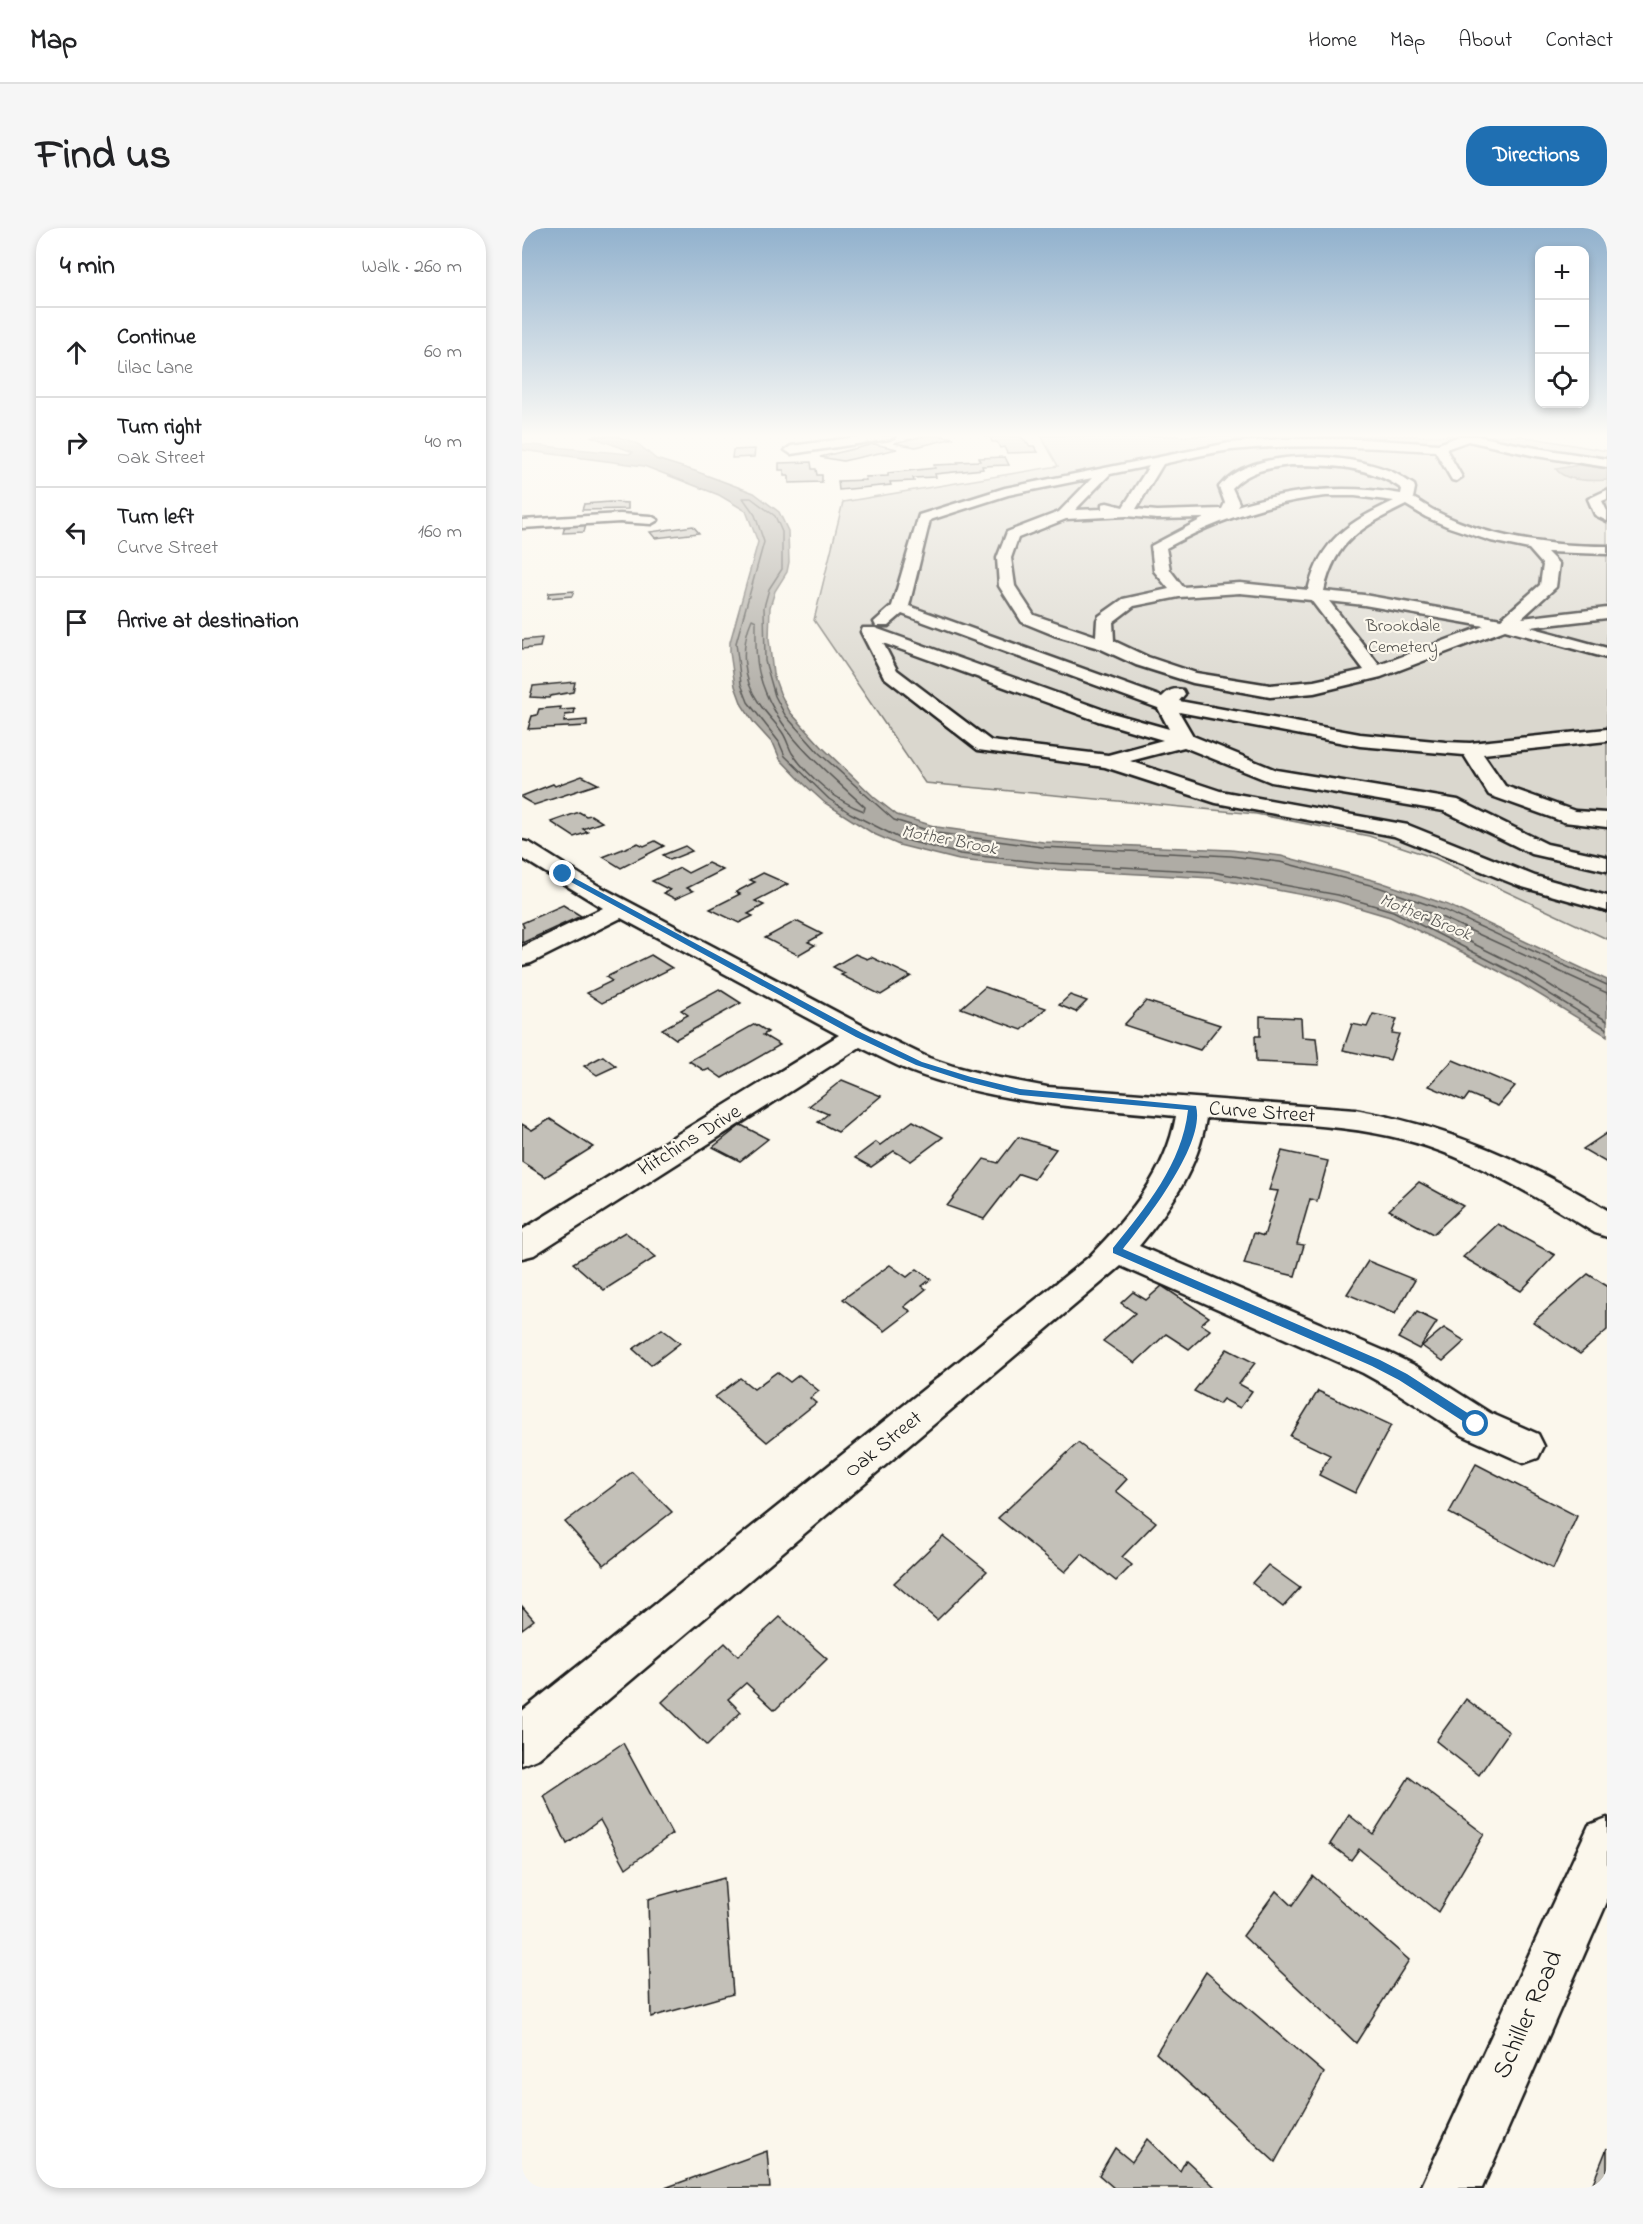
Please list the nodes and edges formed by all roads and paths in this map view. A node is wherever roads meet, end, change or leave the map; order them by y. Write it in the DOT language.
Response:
graph roads {
  1 [pos="922,527"];
  2 [pos="1032,527"];
  3 [pos="1196,527"];
  4 [pos="1355,527"];
  5 [pos="1462,527"];
  6 [pos="1534,546"];
  7 [pos="1607,550"];
  8 [pos="1179,592"];
  9 [pos="1315,594"];
  10 [pos="900,609"];
  11 [pos="1607,613"];
  12 [pos="1504,625"];
  13 [pos="869,632"];
  14 [pos="1105,644"];
  15 [pos="1607,653"];
  16 [pos="1375,673"];
  17 [pos="1193,678"];
  18 [pos="1166,704"];
  19 [pos="1607,735"];
  20 [pos="1185,740"];
  21 [pos="1470,749"];
  22 [pos="1108,761"];
  23 [pos="1607,820"];
  24 [pos="522,848"];
  25 [pos="1607,864"];
  26 [pos="1607,904"];
  27 [pos="622,908"];
  28 [pos="522,957"];
  29 [pos="859,1035"];
  30 [pos="1193,1108"];
  31 [pos="1607,1225"];
  32 [pos="522,1246"];
  33 [pos="1117,1250"];
  34 [pos="1524,1446"];
  35 [pos="522,1741"];
  36 [pos="1607,1843"];
  37 [pos="1451,2188"];
  1 -- 10 [label="street"];
  2 -- 14 [label="street"];
  3 -- 8 [label="street"];
  4 -- 9 [label="street"];
  5 -- 6 [label="street"];
  6 -- 7 [label="street"];
  6 -- 12 [label="street"];
  8 -- 9 [label="street"];
  8 -- 14 [label="street"];
  9 -- 12 [label="street"];
  9 -- 16 [label="street"];
  10 -- 13 [label="street"];
  10 -- 18 [label="street"];
  11 -- 12 [label="street"];
  12 -- 15 [label="street"];
  12 -- 16 [label="street"];
  13 -- 20 [label="street"];
  13 -- 22 [label="street"];
  14 -- 17 [label="street"];
  16 -- 17 [label="street"];
  17 -- 18 [label="street"];
  18 -- 20 [label="street"];
  18 -- 21 [label="street"];
  19 -- 21 [label="street"];
  20 -- 22 [label="street"];
  20 -- 25 [label="street"];
  21 -- 23 [label="street"];
  22 -- 26 [label="street"];
  24 -- 27 [label="street, Curve Street"];
  27 -- 28 [label="street"];
  27 -- 29 [label="street, Curve Street"];
  29 -- 30 [label="street, Curve Street"];
  29 -- 32 [label="street, Hitchins Drive"];
  30 -- 31 [label="street, Curve Street"];
  30 -- 33 [label="street, Oak Street"];
  33 -- 34 [label="street"];
  33 -- 35 [label="street, Oak Street"];
  36 -- 37 [label="street, Schiller Road"];
}
